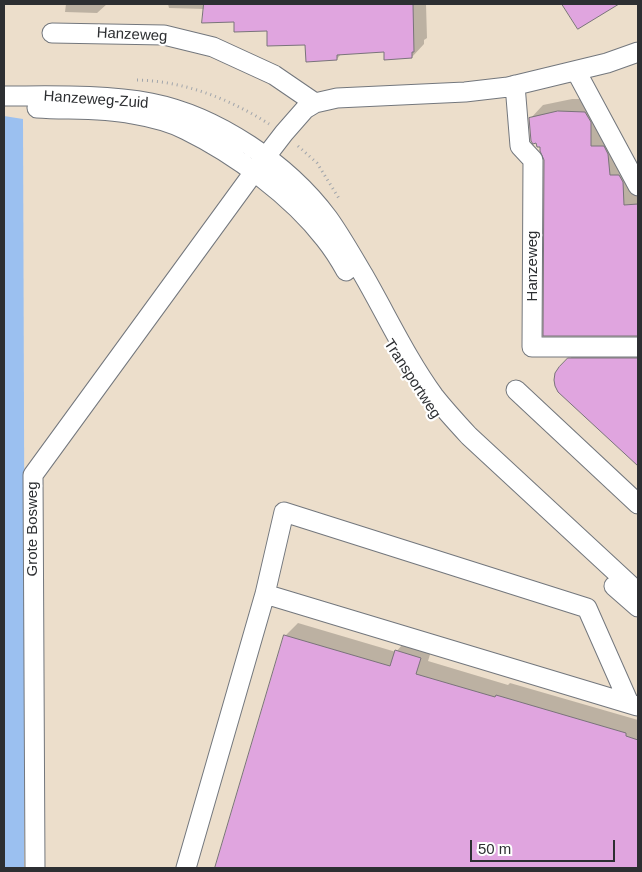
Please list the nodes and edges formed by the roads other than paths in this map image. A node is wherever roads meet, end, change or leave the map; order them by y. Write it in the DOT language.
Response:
graph roads {
  1 [pos="52,33"];
  2 [pos="638,52"];
  3 [pos="576,70"];
  4 [pos="515,85"];
  5 [pos="4,96"];
  6 [pos="315,103"];
  7 [pos="4,108"];
  8 [pos="265,156"];
  9 [pos="254,172"];
  10 [pos="638,186"];
  11 [pos="638,347"];
  12 [pos="516,390"];
  13 [pos="638,504"];
  14 [pos="638,591"];
  15 [pos="265,594"];
  16 [pos="638,608"];
  17 [pos="634,705"];
  18 [pos="35,868"];
  19 [pos="186,868"];
  1 -- 6 [label="street, Hanzeweg"];
  2 -- 3 [label="street"];
  3 -- 4 [label="street"];
  3 -- 10 [label="street"];
  4 -- 6 [label="street"];
  4 -- 11 [label="street, Hanzeweg"];
  5 -- 8 [label="street, Hanzeweg-Zuid"];
  6 -- 8 [label="street"];
  7 -- 9 [label="street, Hanzeweg-Zuid"];
  8 -- 9 [label="street"];
  8 -- 14 [label="street, Transportweg"];
  9 -- 16 [label="street, Transportweg"];
  9 -- 18 [label="street, Grote Bosweg"];
  12 -- 13 [label="street"];
  15 -- 17 [label="street"];
  15 -- 17 [label="street"];
  15 -- 19 [label="street"];
}
